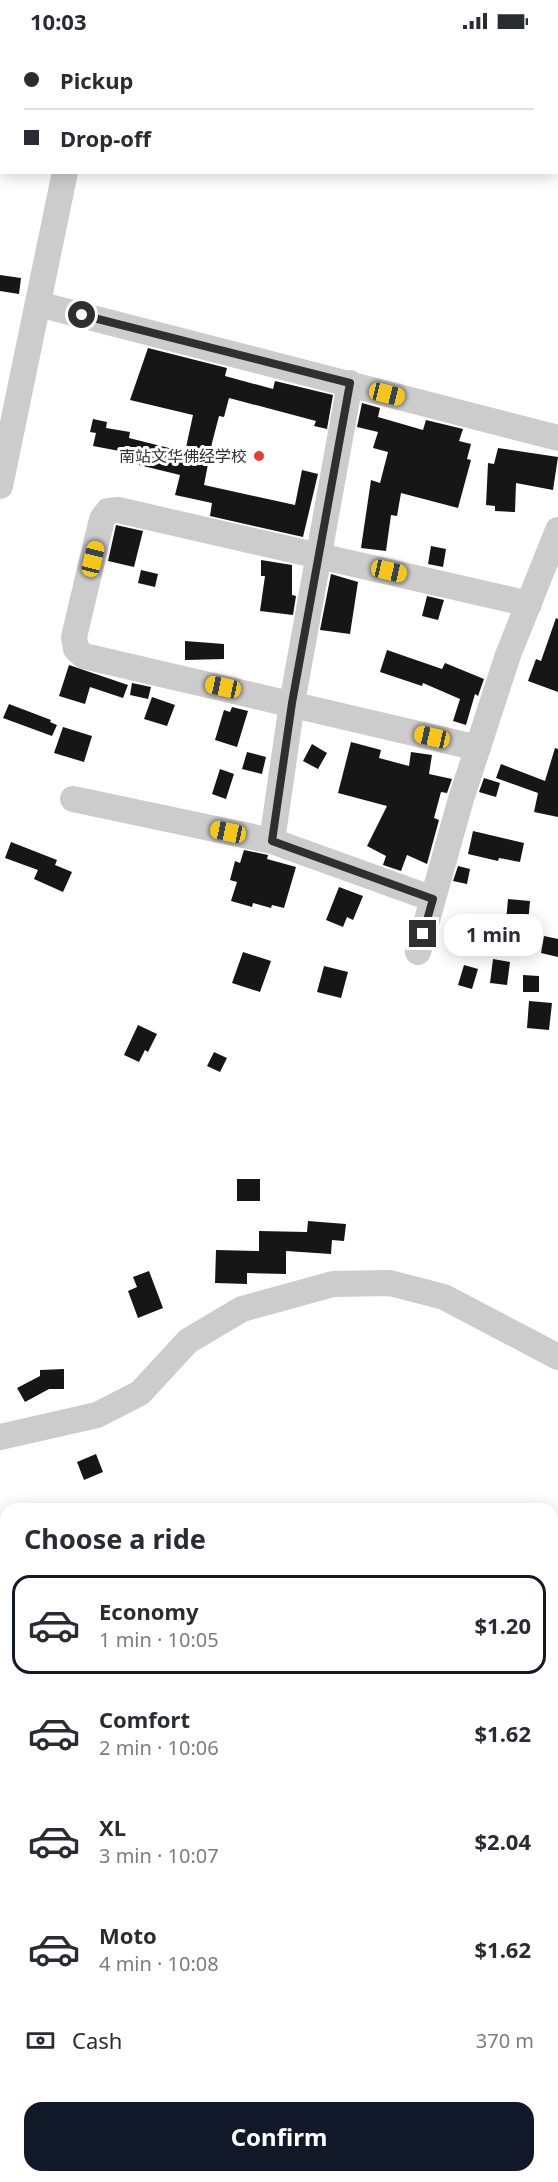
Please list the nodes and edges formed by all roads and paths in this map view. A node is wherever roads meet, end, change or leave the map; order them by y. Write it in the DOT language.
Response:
graph roads {
  1 [pos="65,174"];
  2 [pos="38,304"];
  3 [pos="350,383"];
  4 [pos="558,438"];
  5 [pos="0,486"];
  6 [pos="558,530"];
  7 [pos="319,555"];
  8 [pos="529,604"];
  9 [pos="292,703"];
  10 [pos="478,748"];
  11 [pos="73,799"];
  12 [pos="272,841"];
  13 [pos="433,899"];
  14 [pos="418,952"];
  15 [pos="558,1357"];
  16 [pos="0,1437"];
  1 -- 2 [label="street"];
  2 -- 3 [label="street"];
  2 -- 5 [label="street"];
  3 -- 4 [label="street"];
  3 -- 7 [label="street"];
  6 -- 8 [label="street"];
  7 -- 8 [label="street"];
  7 -- 9 [label="street"];
  7 -- 9 [label="street"];
  8 -- 10 [label="street"];
  9 -- 10 [label="street"];
  9 -- 12 [label="street"];
  10 -- 13 [label="street"];
  11 -- 12 [label="street"];
  12 -- 13 [label="street"];
  13 -- 14 [label="street"];
  15 -- 16 [label="street"];
}
